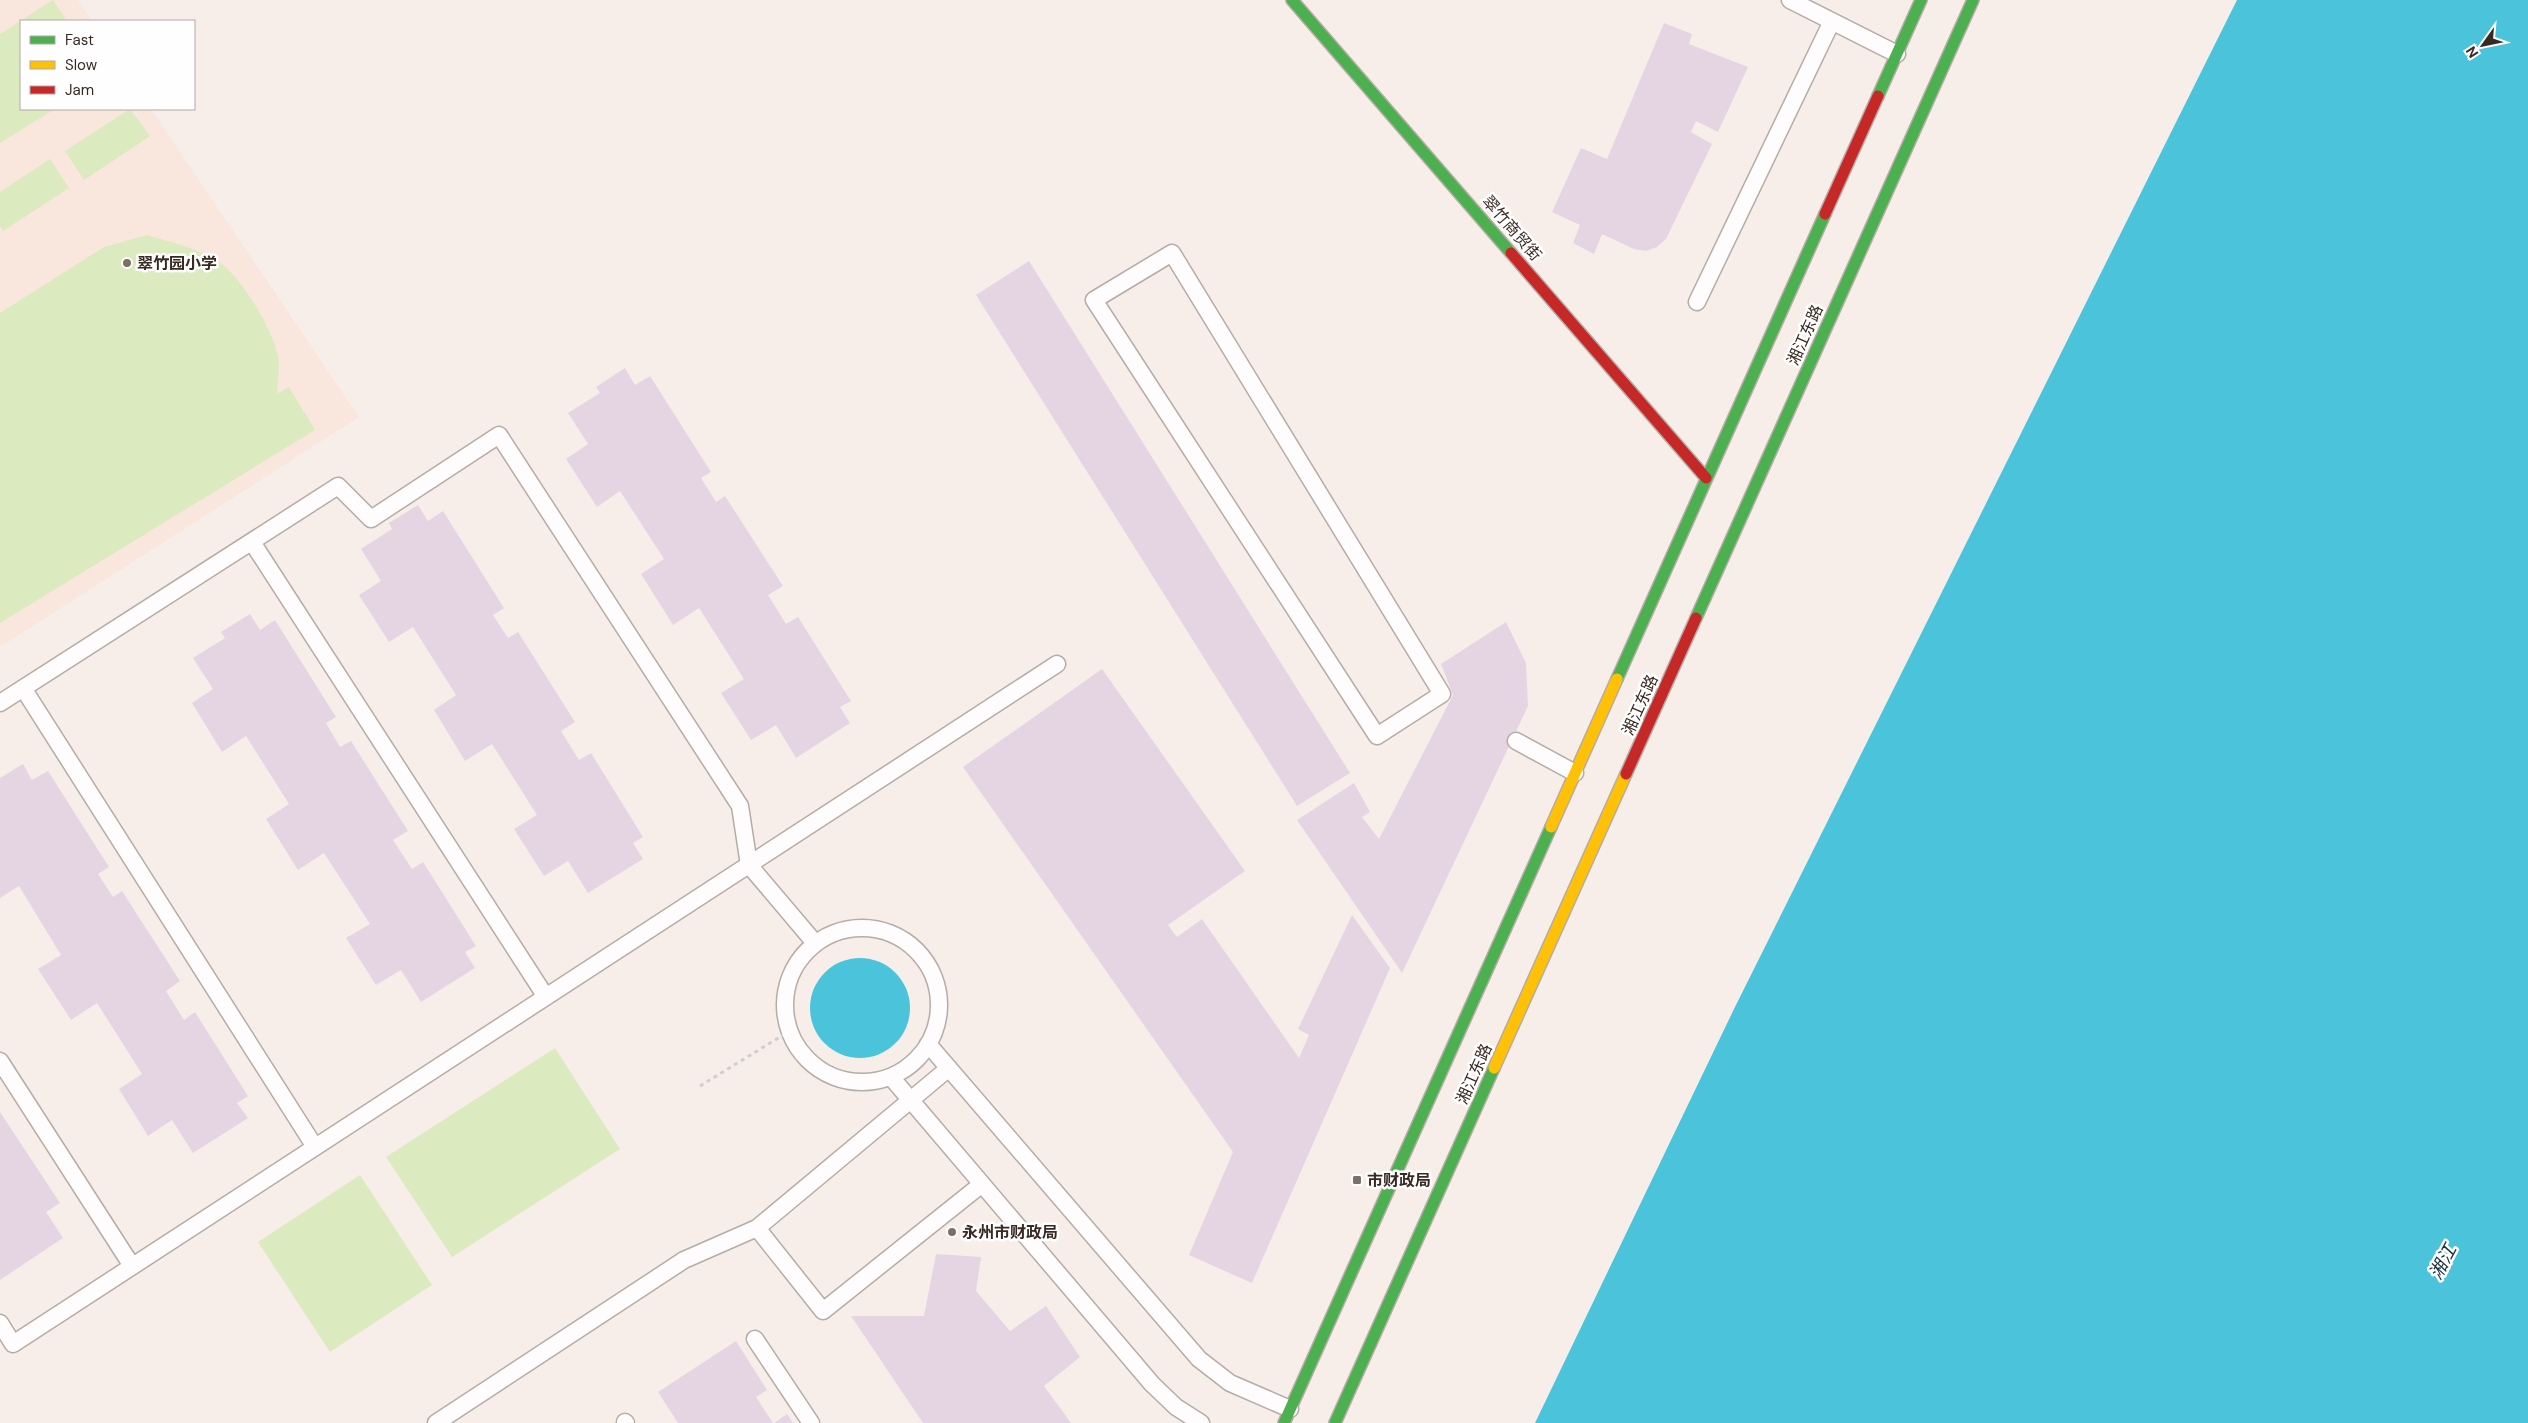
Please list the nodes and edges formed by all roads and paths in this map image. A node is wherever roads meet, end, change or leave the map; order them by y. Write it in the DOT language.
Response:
graph roads {
  1 [pos="1292,0"];
  2 [pos="1790,0"];
  3 [pos="1921,0"];
  4 [pos="1974,0"];
  5 [pos="1832,21"];
  6 [pos="1897,54"];
  7 [pos="1697,302"];
  8 [pos="1706,478"];
  9 [pos="252,542"];
  10 [pos="1057,664"];
  11 [pos="23,688"];
  12 [pos="1442,694"];
  13 [pos="0,703"];
  14 [pos="1516,741"];
  15 [pos="1575,773"];
  16 [pos="749,865"];
  17 [pos="814,943"];
  18 [pos="546,997"];
  19 [pos="788,1032"];
  20 [pos="928,1044"];
  21 [pos="0,1061"];
  22 [pos="949,1068"];
  23 [pos="891,1077"];
  24 [pos="700,1086"];
  25 [pos="910,1100"];
  26 [pos="315,1147"];
  27 [pos="982,1184"];
  28 [pos="757,1228"];
  29 [pos="132,1266"];
  30 [pos="0,1323"];
  31 [pos="756,1338"];
  32 [pos="1287,1416"];
  33 [pos="436,1423"];
  34 [pos="811,1423"];
  35 [pos="1201,1423"];
  36 [pos="1335,1423"];
  1 -- 8 [label="main road, 翠竹商贸街"];
  2 -- 5 [label="lane"];
  3 -- 6 [label="main road, 湘江东路"];
  4 -- 36 [label="main road, 湘江东路"];
  5 -- 6 [label="lane"];
  5 -- 7 [label="lane"];
  6 -- 8 [label="main road, 湘江东路"];
  8 -- 15 [label="main road, 湘江东路"];
  9 -- 11 [label="lane"];
  9 -- 16 [label="lane"];
  9 -- 18 [label="lane"];
  10 -- 16 [label="lane"];
  11 -- 13 [label="lane"];
  11 -- 26 [label="lane"];
  12 -- 12 [label="lane"];
  14 -- 15 [label="lane"];
  15 -- 32 [label="main road, 湘江东路"];
  16 -- 17 [label="lane"];
  16 -- 18 [label="lane"];
  17 -- 19 [label="lane"];
  17 -- 20 [label="lane"];
  18 -- 26 [label="lane"];
  19 -- 23 [label="lane"];
  19 -- 24 [label="path"];
  20 -- 22 [label="lane"];
  20 -- 23 [label="lane"];
  21 -- 29 [label="lane"];
  22 -- 25 [label="lane"];
  22 -- 32 [label="lane"];
  23 -- 25 [label="lane"];
  25 -- 27 [label="lane"];
  25 -- 28 [label="lane"];
  26 -- 29 [label="lane"];
  27 -- 28 [label="lane"];
  27 -- 35 [label="lane"];
  28 -- 33 [label="lane"];
  29 -- 30 [label="lane"];
  31 -- 34 [label="lane"];
}
